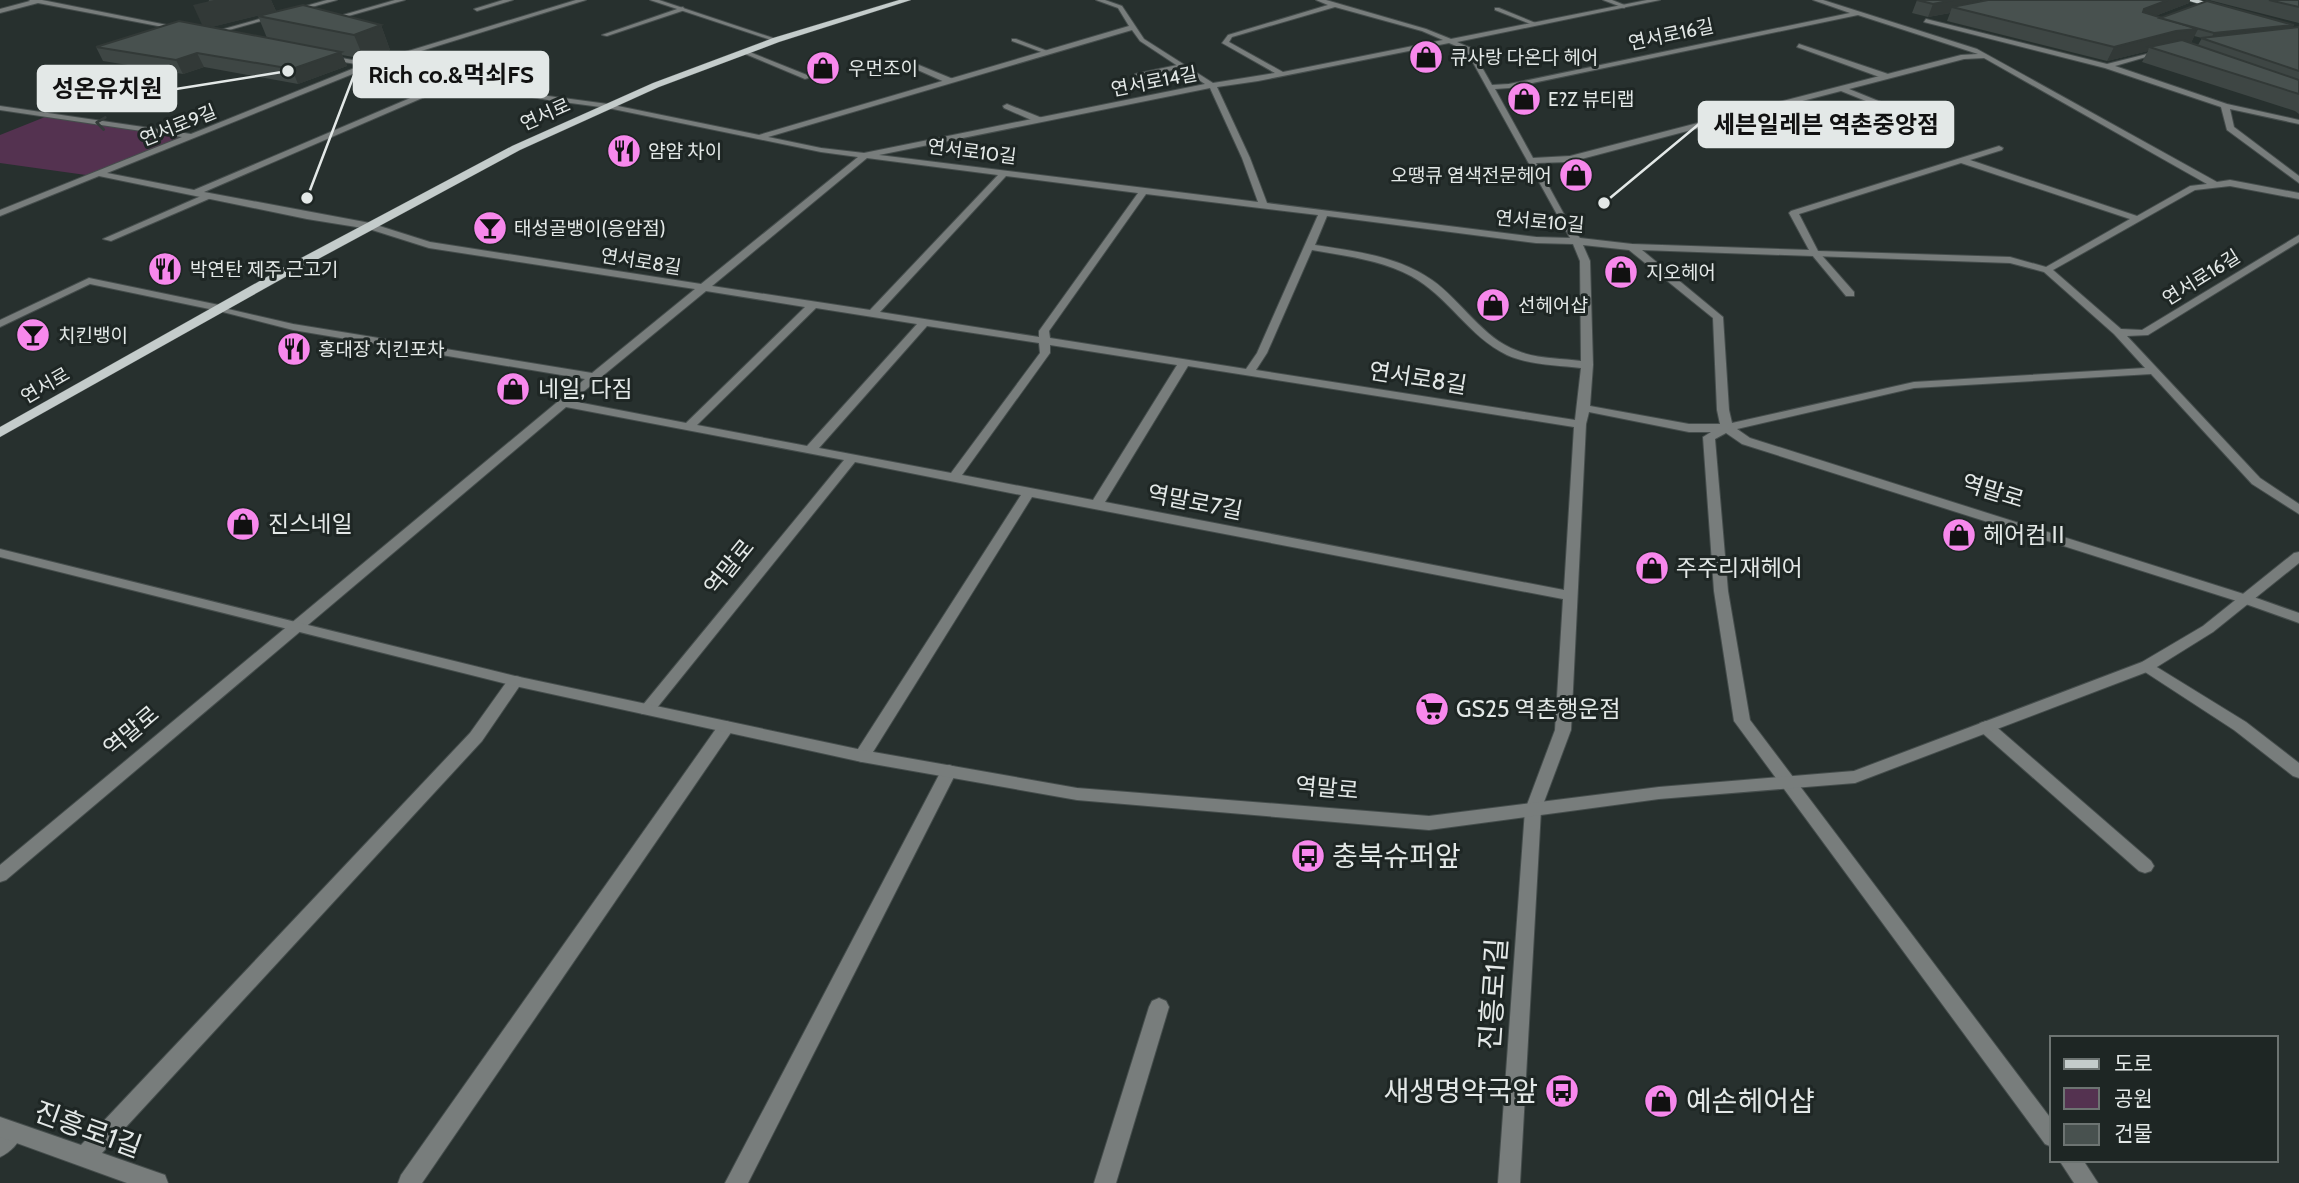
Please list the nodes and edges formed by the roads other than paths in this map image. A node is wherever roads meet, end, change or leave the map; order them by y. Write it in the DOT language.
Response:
graph roads {
  1 [pos="39,0"];
  2 [pos="334,0"];
  3 [pos="401,0"];
  4 [pos="510,0"];
  5 [pos="583,0"];
  6 [pos="653,0"];
  7 [pos="908,0"];
  8 [pos="1099,0"];
  9 [pos="1319,0"];
  10 [pos="1606,0"];
  11 [pos="1657,0"];
  12 [pos="1816,0"];
  13 [pos="1334,4"];
  14 [pos="2189,4"];
  15 [pos="1624,6"];
  16 [pos="282,8"];
  17 [pos="477,9"];
  18 [pos="683,9"];
  19 [pos="1497,9"];
  20 [pos="295,10"];
  21 [pos="0,11"];
  22 [pos="2237,12"];
  23 [pos="1860,13"];
  24 [pos="1953,15"];
  25 [pos="1926,21"];
  26 [pos="316,23"];
  27 [pos="1535,24"];
  28 [pos="1900,26"];
  29 [pos="1133,27"];
  30 [pos="209,34"];
  31 [pos="605,35"];
  32 [pos="236,39"];
  33 [pos="776,40"];
  34 [pos="1014,40"];
  35 [pos="1449,41"];
  36 [pos="1799,46"];
  37 [pos="2146,48"];
  38 [pos="745,52"];
  39 [pos="1046,52"];
  40 [pos="316,55"];
  41 [pos="1987,55"];
  42 [pos="369,65"];
  43 [pos="914,65"];
  44 [pos="1182,66"];
  45 [pos="2108,66"];
  46 [pos="1139,74"];
  47 [pos="1282,74"];
  48 [pos="808,77"];
  49 [pos="1888,77"];
  50 [pos="457,80"];
  51 [pos="950,81"];
  52 [pos="1213,86"];
  53 [pos="1490,87"];
  54 [pos="1841,89"];
  55 [pos="608,106"];
  56 [pos="1007,106"];
  57 [pos="2225,106"];
  58 [pos="3,110"];
  59 [pos="1730,118"];
  60 [pos="1039,120"];
  61 [pos="2299,122"];
  62 [pos="192,136"];
  63 [pos="760,137"];
  64 [pos="1999,148"];
  65 [pos="866,155"];
  66 [pos="1961,160"];
  67 [pos="1530,161"];
  68 [pos="1004,173"];
  69 [pos="99,174"];
  70 [pos="2299,180"];
  71 [pos="2214,184"];
  72 [pos="1144,190"];
  73 [pos="194,193"];
  74 [pos="208,196"];
  75 [pos="2299,196"];
  76 [pos="1263,205"];
  77 [pos="0,213"];
  78 [pos="1324,213"];
  79 [pos="2138,219"];
  80 [pos="370,226"];
  81 [pos="2299,237"];
  82 [pos="108,240"];
  83 [pos="1577,241"];
  84 [pos="1309,247"];
  85 [pos="1632,247"];
  86 [pos="1815,253"];
  87 [pos="2047,270"];
  88 [pos="702,288"];
  89 [pos="1850,294"];
  90 [pos="813,305"];
  91 [pos="219,308"];
  92 [pos="872,314"];
  93 [pos="925,323"];
  94 [pos="0,324"];
  95 [pos="2118,332"];
  96 [pos="1045,341"];
  97 [pos="1184,363"];
  98 [pos="1587,365"];
  99 [pos="2153,371"];
  100 [pos="1249,373"];
  101 [pos="594,377"];
  102 [pos="564,403"];
  103 [pos="1584,408"];
  104 [pos="1580,424"];
  105 [pos="688,426"];
  106 [pos="1727,428"];
  107 [pos="3,429"];
  108 [pos="811,449"];
  109 [pos="852,457"];
  110 [pos="954,478"];
  111 [pos="1030,492"];
  112 [pos="1097,505"];
  113 [pos="2299,510"];
  114 [pos="0,553"];
  115 [pos="2299,556"];
  116 [pos="1572,596"];
  117 [pos="2245,599"];
  118 [pos="2299,618"];
  119 [pos="296,627"];
  120 [pos="2147,666"];
  121 [pos="515,681"];
  122 [pos="647,710"];
  123 [pos="726,727"];
  124 [pos="1986,727"];
  125 [pos="862,756"];
  126 [pos="949,771"];
  127 [pos="2299,772"];
  128 [pos="1790,783"];
  129 [pos="1533,810"];
  130 [pos="2145,866"];
  131 [pos="0,875"];
  132 [pos="1159,1007"];
  133 [pos="2050,1134"];
  134 [pos="4,1135"];
  135 [pos="84,1157"];
  136 [pos="2071,1162"];
  137 [pos="157,1183"];
  138 [pos="409,1183"];
  139 [pos="736,1183"];
  140 [pos="1105,1183"];
  141 [pos="1509,1183"];
  142 [pos="2087,1183"];
  1 -- 21 [label="street"];
  1 -- 30 [label="street"];
  2 -- 20 [label="street"];
  3 -- 26 [label="street"];
  4 -- 17 [label="street"];
  5 -- 42 [label="street, 연서로9길"];
  6 -- 18 [label="street"];
  7 -- 33 [label="main road, 연서로"];
  8 -- 29 [label="street"];
  9 -- 13 [label="street"];
  10 -- 15 [label="street"];
  11 -- 15 [label="street, 연서로16길"];
  12 -- 23 [label="street, 연서로16길"];
  13 -- 35 [label="street"];
  13 -- 47 [label="street"];
  14 -- 22 [label="main road"];
  15 -- 27 [label="street, 연서로16길"];
  16 -- 20 [label="street"];
  18 -- 31 [label="street"];
  18 -- 33 [label="street"];
  19 -- 27 [label="street"];
  20 -- 30 [label="street"];
  23 -- 28 [label="street, 연서로16길"];
  23 -- 53 [label="street, 연서로16길"];
  24 -- 25 [label="street"];
  25 -- 28 [label="street"];
  25 -- 45 [label="street"];
  27 -- 35 [label="street, 연서로16길"];
  28 -- 41 [label="street, 연서로16길"];
  29 -- 39 [label="street, 연서로10길"];
  29 -- 44 [label="street"];
  30 -- 32 [label="street"];
  33 -- 38 [label="main road, 연서로"];
  34 -- 39 [label="street"];
  35 -- 47 [label="street, 연서로14길"];
  35 -- 53 [label="street"];
  36 -- 49 [label="street"];
  37 -- 45 [label="street"];
  38 -- 48 [label="street"];
  38 -- 55 [label="main road, 연서로"];
  39 -- 51 [label="street, 연서로10길"];
  40 -- 42 [label="street"];
  41 -- 49 [label="street"];
  41 -- 71 [label="street, 연서로16길"];
  42 -- 50 [label="street"];
  42 -- 62 [label="street, 연서로9길"];
  43 -- 51 [label="street"];
  44 -- 46 [label="street"];
  44 -- 52 [label="street"];
  45 -- 57 [label="street"];
  47 -- 52 [label="street, 연서로14길"];
  49 -- 54 [label="street"];
  50 -- 55 [label="street"];
  50 -- 73 [label="street"];
  51 -- 63 [label="street, 연서로10길"];
  52 -- 60 [label="street, 연서로14길"];
  52 -- 76 [label="street"];
  53 -- 67 [label="street"];
  54 -- 59 [label="street"];
  54 -- 59 [label="street"];
  55 -- 63 [label="street, 연서로10길"];
  55 -- 80 [label="main road, 연서로"];
  56 -- 60 [label="street"];
  57 -- 61 [label="street"];
  57 -- 70 [label="street"];
  62 -- 58 [label="street, one-way"];
  59 -- 67 [label="street"];
  60 -- 65 [label="street, 연서로14길"];
  62 -- 69 [label="street, 연서로9길"];
  63 -- 65 [label="street, 연서로10길"];
  64 -- 66 [label="street"];
  65 -- 68 [label="street, 연서로10길"];
  65 -- 88 [label="street, 연서로8길"];
  66 -- 79 [label="street"];
  66 -- 86 [label="street"];
  67 -- 83 [label="street"];
  68 -- 72 [label="street, 연서로10길"];
  68 -- 92 [label="street"];
  69 -- 73 [label="street, 연서로8길"];
  69 -- 77 [label="street, 연서로9길"];
  71 -- 75 [label="street, 연서로16길"];
  71 -- 79 [label="street, 연서로16길"];
  72 -- 76 [label="street, 연서로10길"];
  72 -- 96 [label="street"];
  73 -- 74 [label="street, 연서로8길"];
  74 -- 80 [label="street, 연서로8길"];
  74 -- 82 [label="street"];
  76 -- 78 [label="street, 연서로10길"];
  78 -- 83 [label="street, 연서로10길"];
  78 -- 84 [label="street"];
  79 -- 87 [label="street, 연서로16길"];
  80 -- 88 [label="street, 연서로8길"];
  80 -- 91 [label="main road, 연서로"];
  81 -- 95 [label="street, 연서로16길"];
  83 -- 85 [label="street, 연서로10길"];
  83 -- 98 [label="street"];
  84 -- 98 [label="street"];
  84 -- 100 [label="street"];
  85 -- 86 [label="street, 연서로10길"];
  85 -- 106 [label="street"];
  86 -- 87 [label="street, 연서로10길"];
  86 -- 89 [label="street"];
  87 -- 95 [label="street"];
  88 -- 90 [label="street, 연서로8길"];
  88 -- 101 [label="street, 역말로"];
  90 -- 92 [label="street, 연서로8길"];
  90 -- 105 [label="street"];
  91 -- 94 [label="street"];
  91 -- 101 [label="street"];
  91 -- 107 [label="main road, 연서로"];
  92 -- 93 [label="street, 연서로8길"];
  93 -- 96 [label="street, 연서로8길"];
  93 -- 108 [label="street"];
  95 -- 99 [label="street"];
  96 -- 97 [label="street, 연서로8길"];
  96 -- 110 [label="street"];
  97 -- 100 [label="street, 연서로8길"];
  97 -- 112 [label="street"];
  98 -- 103 [label="street"];
  99 -- 106 [label="street, 역말로"];
  99 -- 113 [label="street"];
  100 -- 104 [label="street, 연서로8길"];
  101 -- 102 [label="street, 역말로"];
  102 -- 105 [label="street"];
  102 -- 119 [label="street, 역말로"];
  103 -- 104 [label="street"];
  103 -- 106 [label="street, 역말로"];
  104 -- 116 [label="street"];
  105 -- 108 [label="street"];
  106 -- 117 [label="street, 역말로"];
  106 -- 128 [label="street"];
  108 -- 109 [label="street, 역말로7길"];
  109 -- 110 [label="street, 역말로7길"];
  109 -- 122 [label="street, 역말로"];
  110 -- 111 [label="street, 역말로7길"];
  111 -- 112 [label="street, 역말로7길"];
  111 -- 125 [label="street"];
  112 -- 116 [label="street, 역말로7길"];
  114 -- 119 [label="street, 역말로"];
  115 -- 117 [label="street, 역말로"];
  116 -- 129 [label="street"];
  117 -- 118 [label="street"];
  117 -- 120 [label="street, 역말로"];
  119 -- 121 [label="street, 역말로"];
  119 -- 131 [label="street, 역말로"];
  120 -- 124 [label="street, 역말로"];
  120 -- 127 [label="street"];
  121 -- 122 [label="street, 역말로"];
  121 -- 135 [label="street"];
  122 -- 123 [label="street, 역말로"];
  123 -- 125 [label="street, 역말로"];
  123 -- 138 [label="street"];
  124 -- 128 [label="street, 역말로"];
  124 -- 130 [label="street"];
  125 -- 126 [label="street, 역말로"];
  126 -- 129 [label="street, 역말로"];
  126 -- 139 [label="street"];
  128 -- 129 [label="street, 역말로"];
  128 -- 133 [label="street"];
  129 -- 141 [label="street, 진흥로1길"];
  132 -- 140 [label="street"];
  134 -- 135 [label="street, 진흥로1길"];
  135 -- 137 [label="street, 진흥로1길"];
  136 -- 142 [label="street"];
}
